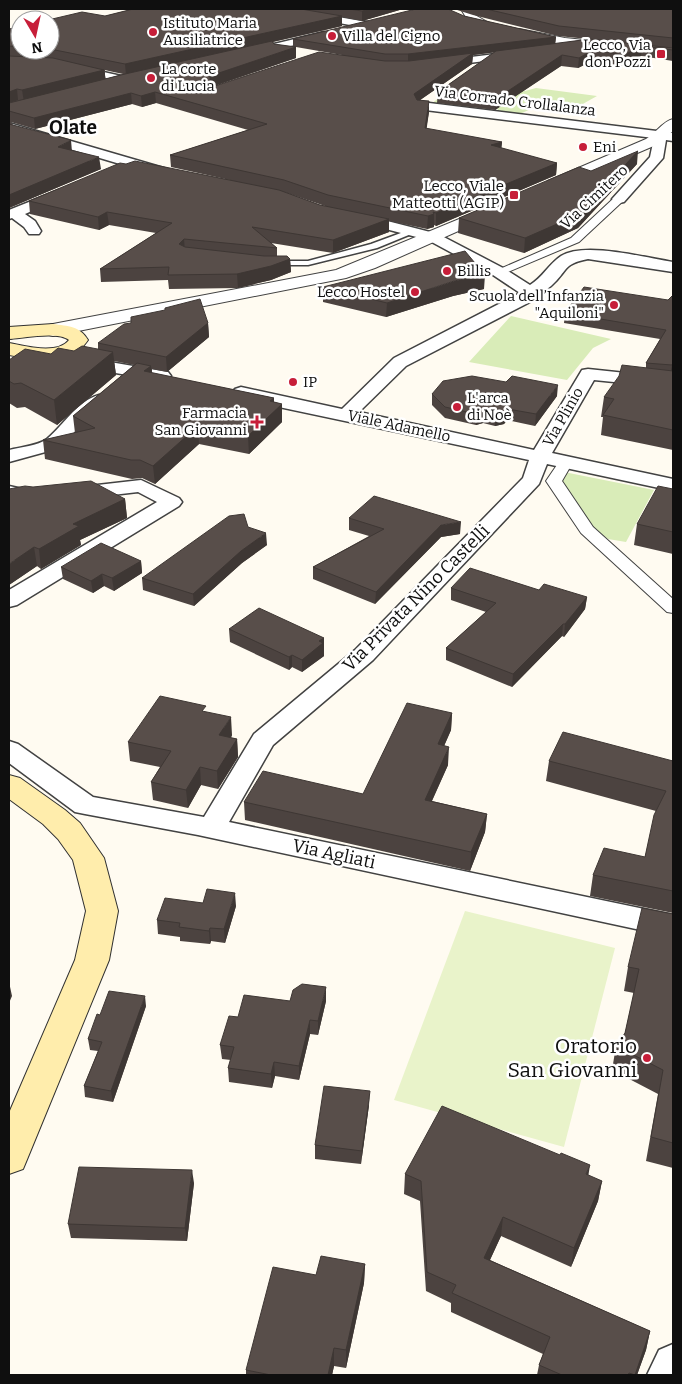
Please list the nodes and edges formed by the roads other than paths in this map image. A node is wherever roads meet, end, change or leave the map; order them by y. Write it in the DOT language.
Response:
graph roads {
  1 [pos="277,9"];
  2 [pos="460,10"];
  3 [pos="487,24"];
  4 [pos="509,30"];
  5 [pos="588,45"];
  6 [pos="270,48"];
  7 [pos="551,50"];
  8 [pos="532,52"];
  9 [pos="299,53"];
  10 [pos="673,53"];
  11 [pos="233,56"];
  12 [pos="492,58"];
  13 [pos="9,61"];
  14 [pos="426,65"];
  15 [pos="473,71"];
  16 [pos="156,74"];
  17 [pos="126,80"];
  18 [pos="101,86"];
  19 [pos="436,96"];
  20 [pos="673,123"];
  21 [pos="9,127"];
  22 [pos="667,137"];
  23 [pos="130,164"];
  24 [pos="112,172"];
  25 [pos="176,175"];
  26 [pos="76,187"];
  27 [pos="534,192"];
  28 [pos="619,199"];
  29 [pos="507,204"];
  30 [pos="12,214"];
  31 [pos="342,215"];
  32 [pos="34,231"];
  33 [pos="412,232"];
  34 [pos="432,237"];
  35 [pos="264,263"];
  36 [pos="673,267"];
  37 [pos="500,272"];
  38 [pos="530,292"];
  39 [pos="144,313"];
  40 [pos="53,330"];
  41 [pos="9,333"];
  42 [pos="79,340"];
  43 [pos="9,349"];
  44 [pos="40,353"];
  45 [pos="129,370"];
  46 [pos="183,381"];
  47 [pos="673,383"];
  48 [pos="227,390"];
  49 [pos="346,415"];
  50 [pos="9,456"];
  51 [pos="540,457"];
  52 [pos="566,462"];
  53 [pos="673,485"];
  54 [pos="9,492"];
  55 [pos="9,600"];
  56 [pos="673,608"];
  57 [pos="9,750"];
  58 [pos="9,785"];
  59 [pos="211,828"];
  60 [pos="673,926"];
  61 [pos="9,1157"];
  62 [pos="673,1364"];
  63 [pos="667,1375"];
  1 -- 6 [label="street"];
  2 -- 3 [label="street"];
  4 -- 5 [label="street"];
  5 -- 7 [label="street"];
  5 -- 10 [label="street"];
  6 -- 9 [label="street"];
  6 -- 11 [label="street"];
  8 -- 12 [label="street"];
  12 -- 14 [label="street"];
  12 -- 15 [label="street, Via Corrado Crollalanza"];
  13 -- 17 [label="street"];
  16 -- 17 [label="street"];
  17 -- 18 [label="street"];
  19 -- 22 [label="street, Via Corrado Crollalanza"];
  20 -- 22 [label="street"];
  21 -- 23 [label="street"];
  22 -- 27 [label="street"];
  22 -- 28 [label="street, Via Cimitero"];
  23 -- 24 [label="street"];
  23 -- 25 [label="street"];
  26 -- 30 [label="street"];
  28 -- 37 [label="street, Via Cimitero"];
  29 -- 34 [label="street"];
  30 -- 32 [label="street"];
  31 -- 33 [label="street"];
  33 -- 34 [label="street"];
  33 -- 35 [label="lane"];
  34 -- 37 [label="street"];
  34 -- 39 [label="street"];
  36 -- 38 [label="street"];
  37 -- 38 [label="street"];
  38 -- 49 [label="street"];
  39 -- 40 [label="street"];
  39 -- 42 [label="street"];
  40 -- 41 [label="main road"];
  40 -- 42 [label="main road"];
  42 -- 44 [label="main road"];
  42 -- 45 [label="street"];
  43 -- 44 [label="main road"];
  44 -- 45 [label="street"];
  45 -- 46 [label="street"];
  45 -- 50 [label="street"];
  47 -- 51 [label="street, Via Plinio"];
  48 -- 49 [label="street, Viale Adamello"];
  49 -- 51 [label="street, Viale Adamello"];
  51 -- 52 [label="street, Viale Adamello"];
  51 -- 59 [label="street, Via Privata Nino Castelli"];
  52 -- 53 [label="street, Viale Adamello"];
  52 -- 56 [label="street"];
  54 -- 55 [label="street"];
  57 -- 59 [label="street, Via Agliati"];
  58 -- 61 [label="main road"];
  59 -- 60 [label="street, Via Agliati"];
  62 -- 63 [label="street"];
}
